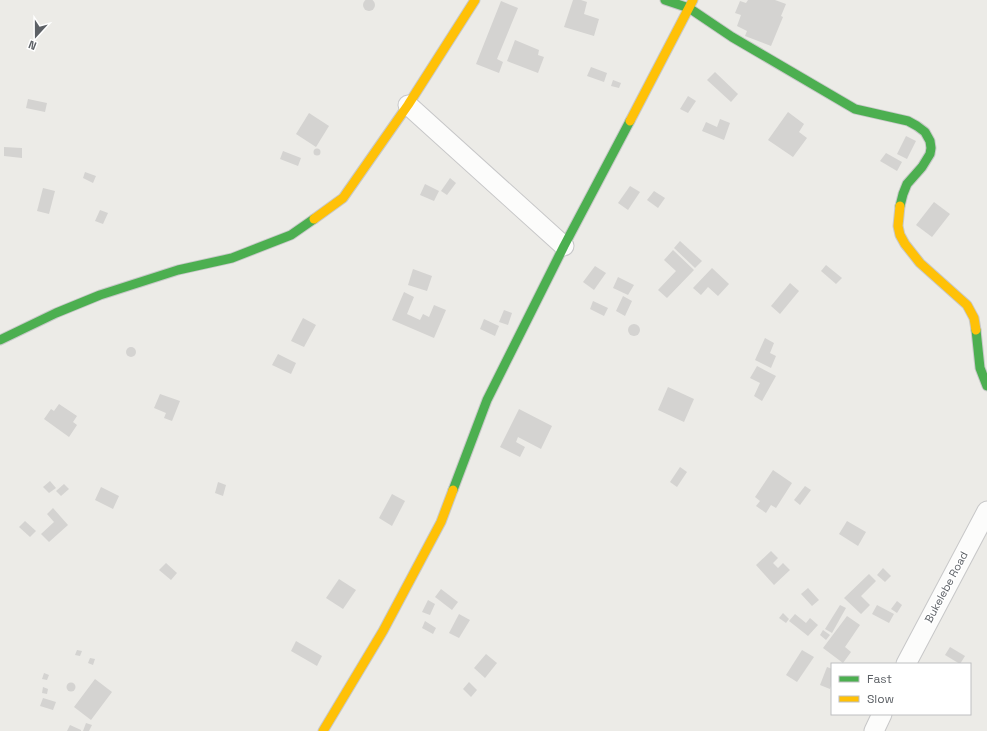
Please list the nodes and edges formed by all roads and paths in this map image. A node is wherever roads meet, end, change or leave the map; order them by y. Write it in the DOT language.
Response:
graph roads {
  1 [pos="475,0"];
  2 [pos="665,0"];
  3 [pos="691,4"];
  4 [pos="408,104"];
  5 [pos="564,246"];
  6 [pos="0,340"];
  7 [pos="987,386"];
  8 [pos="987,511"];
  9 [pos="907,663"];
  10 [pos="882,715"];
  11 [pos="323,731"];
  12 [pos="874,731"];
  1 -- 4 [label="street"];
  2 -- 3 [label="street"];
  3 -- 5 [label="street"];
  3 -- 7 [label="street"];
  4 -- 5 [label="street"];
  4 -- 6 [label="street"];
  5 -- 11 [label="street"];
  8 -- 9 [label="street, Bukelebe Road"];
  10 -- 12 [label="street"];
}
